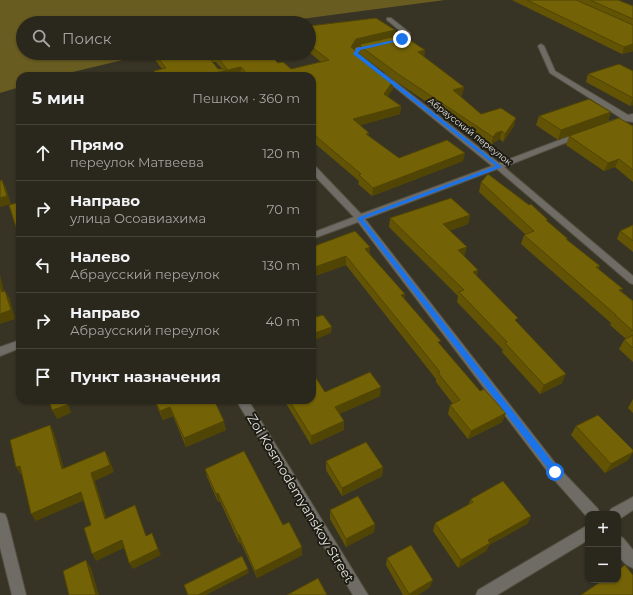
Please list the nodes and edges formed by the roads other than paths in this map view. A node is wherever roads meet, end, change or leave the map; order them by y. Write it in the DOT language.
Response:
graph roads {
  1 [pos="389,19"];
  2 [pos="541,46"];
  3 [pos="631,119"];
  4 [pos="605,126"];
  5 [pos="591,132"];
  6 [pos="499,167"];
  7 [pos="316,172"];
  8 [pos="360,218"];
  9 [pos="316,234"];
  10 [pos="633,281"];
  11 [pos="16,346"];
  12 [pos="0,352"];
  13 [pos="244,404"];
  14 [pos="633,503"];
  15 [pos="590,511"];
  16 [pos="621,511"];
  17 [pos="0,519"];
  18 [pos="585,534"];
  19 [pos="621,547"];
  20 [pos="633,561"];
  21 [pos="19,595"];
  22 [pos="361,595"];
  23 [pos="483,595"];
  1 -- 6 [label="street, Абраусский переулок"];
  2 -- 3 [label="street"];
  3 -- 4 [label="street"];
  5 -- 6 [label="street"];
  6 -- 8 [label="street"];
  6 -- 10 [label="street, Абраусский переулок"];
  7 -- 8 [label="street"];
  8 -- 9 [label="street"];
  8 -- 15 [label="street"];
  11 -- 12 [label="street"];
  13 -- 22 [label="street, Zoi Kosmodemyanskoy Street"];
  14 -- 16 [label="street"];
  17 -- 21 [label="street"];
  18 -- 23 [label="street"];
  19 -- 20 [label="street"];
}
